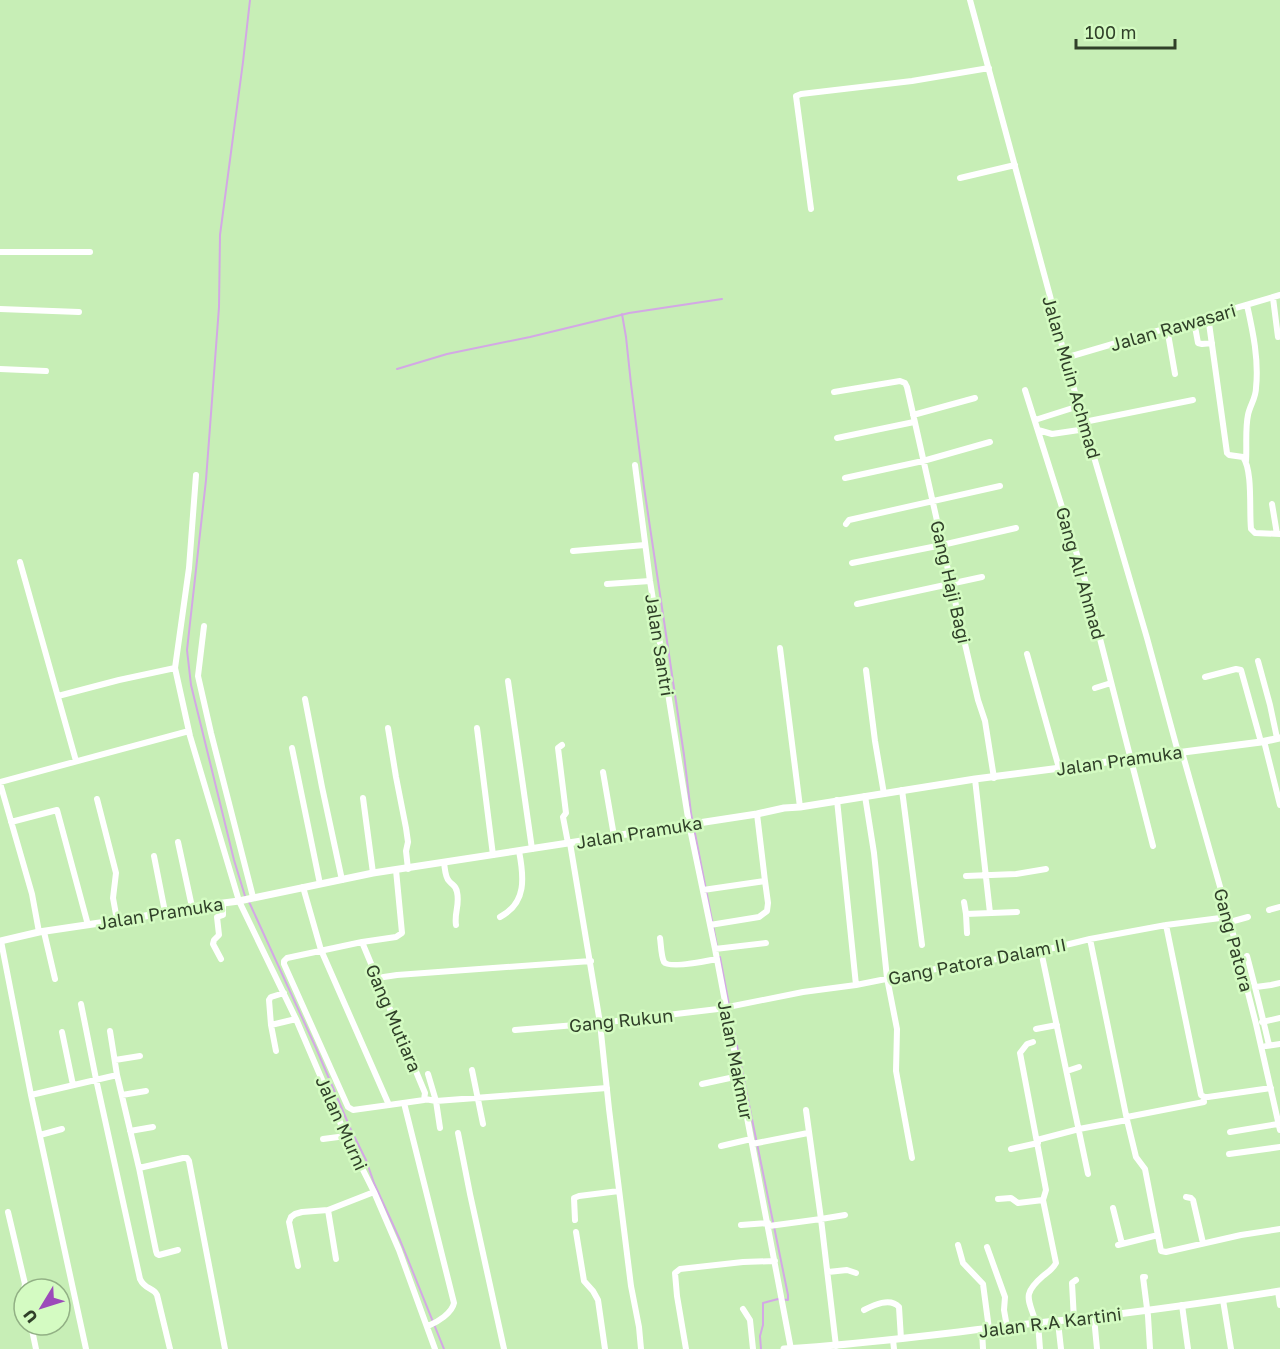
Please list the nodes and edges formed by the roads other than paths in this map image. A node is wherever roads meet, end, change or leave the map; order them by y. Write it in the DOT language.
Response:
graph roads {
  1 [pos="970,0"];
  2 [pos="988,68"];
  3 [pos="1015,165"];
  4 [pos="960,178"];
  5 [pos="811,209"];
  6 [pos="0,252"];
  7 [pos="90,252"];
  8 [pos="1276,297"];
  9 [pos="1247,305"];
  10 [pos="0,309"];
  11 [pos="79,312"];
  12 [pos="1208,316"];
  13 [pos="1194,321"];
  14 [pos="1167,328"];
  15 [pos="1278,337"];
  16 [pos="1212,343"];
  17 [pos="1065,358"];
  18 [pos="0,369"];
  19 [pos="46,371"];
  20 [pos="1175,375"];
  21 [pos="1025,390"];
  22 [pos="834,392"];
  23 [pos="975,398"];
  24 [pos="1193,400"];
  25 [pos="1079,406"];
  26 [pos="913,418"];
  27 [pos="1035,420"];
  28 [pos="1085,426"];
  29 [pos="1038,430"];
  30 [pos="837,438"];
  31 [pos="990,442"];
  32 [pos="923,461"];
  33 [pos="1246,462"];
  34 [pos="635,465"];
  35 [pos="196,475"];
  36 [pos="845,478"];
  37 [pos="1000,486"];
  38 [pos="933,502"];
  39 [pos="1272,504"];
  40 [pos="846,524"];
  41 [pos="1016,528"];
  42 [pos="1278,534"];
  43 [pos="645,545"];
  44 [pos="942,545"];
  45 [pos="573,551"];
  46 [pos="20,562"];
  47 [pos="852,562"];
  48 [pos="982,577"];
  49 [pos="650,581"];
  50 [pos="607,584"];
  51 [pos="951,584"];
  52 [pos="857,604"];
  53 [pos="204,626"];
  54 [pos="780,648"];
  55 [pos="1028,654"];
  56 [pos="1258,661"];
  57 [pos="175,668"];
  58 [pos="866,670"];
  59 [pos="1205,677"];
  60 [pos="508,681"];
  61 [pos="1111,683"];
  62 [pos="1095,688"];
  63 [pos="58,696"];
  64 [pos="305,699"];
  65 [pos="388,728"];
  66 [pos="477,728"];
  67 [pos="189,731"];
  68 [pos="1279,738"];
  69 [pos="1262,741"];
  70 [pos="562,745"];
  71 [pos="292,748"];
  72 [pos="1180,752"];
  73 [pos="1131,758"];
  74 [pos="76,761"];
  75 [pos="1059,768"];
  76 [pos="603,772"];
  77 [pos="994,778"];
  78 [pos="975,779"];
  79 [pos="0,783"];
  80 [pos="902,790"];
  81 [pos="884,794"];
  82 [pos="865,796"];
  83 [pos="363,798"];
  84 [pos="97,799"];
  85 [pos="837,800"];
  86 [pos="1280,805"];
  87 [pos="800,807"];
  88 [pos="757,814"];
  89 [pos="11,822"];
  90 [pos="689,824"];
  91 [pos="614,836"];
  92 [pos="178,842"];
  93 [pos="569,843"];
  94 [pos="1153,846"];
  95 [pos="532,849"];
  96 [pos="519,851"];
  97 [pos="493,855"];
  98 [pos="154,856"];
  99 [pos="444,863"];
  100 [pos="408,869"];
  101 [pos="1046,869"];
  102 [pos="396,870"];
  103 [pos="373,873"];
  104 [pos="966,876"];
  105 [pos="986,876"];
  106 [pos="342,880"];
  107 [pos="765,881"];
  108 [pos="320,884"];
  109 [pos="303,887"];
  110 [pos="705,890"];
  111 [pos="253,897"];
  112 [pos="239,901"];
  113 [pos="964,902"];
  114 [pos="223,903"];
  115 [pos="192,907"];
  116 [pos="1280,908"];
  117 [pos="1269,910"];
  118 [pos="165,912"];
  119 [pos="1017,912"];
  120 [pos="966,914"];
  121 [pos="990,914"];
  122 [pos="500,916"];
  123 [pos="1248,917"];
  124 [pos="1229,919"];
  125 [pos="117,920"];
  126 [pos="88,925"];
  127 [pos="456,925"];
  128 [pos="713,925"];
  129 [pos="1166,925"];
  130 [pos="41,932"];
  131 [pos="967,933"];
  132 [pos="660,938"];
  133 [pos="1090,939"];
  134 [pos="0,941"];
  135 [pos="362,942"];
  136 [pos="766,943"];
  137 [pos="922,945"];
  138 [pos="717,949"];
  139 [pos="321,950"];
  140 [pos="1041,951"];
  141 [pos="1247,956"];
  142 [pos="221,959"];
  143 [pos="717,959"];
  144 [pos="591,961"];
  145 [pos="1252,975"];
  146 [pos="377,978"];
  147 [pos="887,978"];
  148 [pos="1244,978"];
  149 [pos="55,979"];
  150 [pos="1280,983"];
  151 [pos="856,985"];
  152 [pos="1256,989"];
  153 [pos="284,993"];
  154 [pos="1248,993"];
  155 [pos="81,1004"];
  156 [pos="729,1006"];
  157 [pos="1280,1018"];
  158 [pos="296,1019"];
  159 [pos="1264,1022"];
  160 [pos="600,1023"];
  161 [pos="1256,1024"];
  162 [pos="271,1025"];
  163 [pos="1057,1025"];
  164 [pos="1035,1029"];
  165 [pos="515,1030"];
  166 [pos="110,1031"];
  167 [pos="62,1032"];
  168 [pos="1033,1042"];
  169 [pos="1280,1044"];
  170 [pos="1269,1045"];
  171 [pos="1261,1047"];
  172 [pos="276,1051"];
  173 [pos="140,1056"];
  174 [pos="115,1060"];
  175 [pos="1079,1067"];
  176 [pos="472,1070"];
  177 [pos="1067,1071"];
  178 [pos="428,1074"];
  179 [pos="117,1075"];
  180 [pos="739,1076"];
  181 [pos="96,1079"];
  182 [pos="73,1084"];
  183 [pos="702,1084"];
  184 [pos="607,1088"];
  185 [pos="1270,1088"];
  186 [pos="146,1091"];
  187 [pos="31,1095"];
  188 [pos="122,1095"];
  189 [pos="1203,1096"];
  190 [pos="479,1097"];
  191 [pos="425,1099"];
  192 [pos="436,1101"];
  193 [pos="404,1102"];
  194 [pos="389,1105"];
  195 [pos="342,1109"];
  196 [pos="806,1110"];
  197 [pos="1127,1118"];
  198 [pos="483,1124"];
  199 [pos="153,1127"];
  200 [pos="1279,1127"];
  201 [pos="440,1128"];
  202 [pos="62,1129"];
  203 [pos="1079,1129"];
  204 [pos="130,1131"];
  205 [pos="1230,1132"];
  206 [pos="458,1133"];
  207 [pos="808,1133"];
  208 [pos="40,1135"];
  209 [pos="346,1136"];
  210 [pos="323,1139"];
  211 [pos="755,1142"];
  212 [pos="1037,1142"];
  213 [pos="721,1146"];
  214 [pos="1280,1147"];
  215 [pos="1011,1149"];
  216 [pos="1229,1154"];
  217 [pos="912,1158"];
  218 [pos="139,1168"];
  219 [pos="1088,1174"];
  220 [pos="619,1191"];
  221 [pos="374,1192"];
  222 [pos="1044,1197"];
  223 [pos="1186,1197"];
  224 [pos="998,1199"];
  225 [pos="1113,1208"];
  226 [pos="328,1210"];
  227 [pos="8,1212"];
  228 [pos="845,1215"];
  229 [pos="821,1219"];
  230 [pos="575,1220"];
  231 [pos="772,1224"];
  232 [pos="741,1225"];
  233 [pos="1280,1229"];
  234 [pos="576,1232"];
  235 [pos="1158,1235"];
  236 [pos="1203,1243"];
  237 [pos="958,1245"];
  238 [pos="987,1247"];
  239 [pos="178,1250"];
  240 [pos="336,1259"];
  241 [pos="775,1261"];
  242 [pos="298,1266"];
  243 [pos="828,1272"];
  244 [pos="856,1274"];
  245 [pos="23,1277"];
  246 [pos="1145,1277"];
  247 [pos="1076,1280"];
  248 [pos="1279,1291"];
  249 [pos="1223,1300"];
  250 [pos="1182,1305"];
  251 [pos="1280,1305"];
  252 [pos="743,1308"];
  253 [pos="864,1310"];
  254 [pos="1148,1310"];
  255 [pos="1094,1317"];
  256 [pos="1074,1320"];
  257 [pos="1058,1322"];
  258 [pos="1037,1323"];
  259 [pos="432,1324"];
  260 [pos="1007,1327"];
  261 [pos="985,1330"];
  262 [pos="901,1339"];
  263 [pos="893,1340"];
  264 [pos="836,1346"];
  265 [pos="819,1348"];
  266 [pos="86,1349"];
  267 [pos="170,1349"];
  268 [pos="225,1349"];
  269 [pos="435,1349"];
  270 [pos="504,1349"];
  271 [pos="605,1349"];
  272 [pos="641,1349"];
  273 [pos="686,1349"];
  274 [pos="753,1349"];
  275 [pos="784,1349"];
  276 [pos="791,1349"];
  277 [pos="894,1349"];
  278 [pos="983,1349"];
  279 [pos="1040,1349"];
  280 [pos="1061,1349"];
  281 [pos="1097,1349"];
  282 [pos="1150,1349"];
  283 [pos="1188,1349"];
  284 [pos="1232,1349"];
  1 -- 2 [label="street, Jalan Muin Achmad"];
  2 -- 3 [label="street, Jalan Muin Achmad"];
  2 -- 5 [label="street"];
  3 -- 4 [label="street"];
  3 -- 17 [label="street, Jalan Muin Achmad"];
  6 -- 7 [label="street"];
  8 -- 9 [label="street, Jalan Rawasari"];
  8 -- 15 [label="street"];
  9 -- 12 [label="street, Jalan Rawasari"];
  9 -- 33 [label="street"];
  10 -- 11 [label="street"];
  12 -- 13 [label="street, Jalan Rawasari"];
  12 -- 16 [label="street"];
  13 -- 14 [label="street, Jalan Rawasari"];
  13 -- 16 [label="street"];
  14 -- 17 [label="street, Jalan Rawasari"];
  14 -- 20 [label="street"];
  16 -- 33 [label="street"];
  17 -- 25 [label="street, Jalan Muin Achmad"];
  18 -- 19 [label="street"];
  21 -- 27 [label="street, Gang Ali Ahmad"];
  22 -- 26 [label="street, Gang Haji Bagi"];
  23 -- 26 [label="street"];
  24 -- 28 [label="street"];
  25 -- 27 [label="street"];
  25 -- 28 [label="street, Jalan Muin Achmad"];
  26 -- 30 [label="street"];
  26 -- 32 [label="street, Gang Haji Bagi"];
  27 -- 29 [label="street, Gang Ali Ahmad"];
  28 -- 29 [label="street"];
  28 -- 72 [label="street, Jalan Muin Achmad"];
  29 -- 61 [label="street, Gang Ali Ahmad"];
  31 -- 32 [label="street"];
  32 -- 36 [label="street"];
  32 -- 38 [label="street, Gang Haji Bagi"];
  33 -- 42 [label="street"];
  34 -- 43 [label="street, Jalan Santri"];
  35 -- 57 [label="street"];
  37 -- 38 [label="street"];
  38 -- 40 [label="street"];
  38 -- 44 [label="street, Gang Haji Bagi"];
  39 -- 42 [label="street"];
  41 -- 44 [label="street"];
  43 -- 45 [label="street"];
  43 -- 49 [label="street, Jalan Santri"];
  44 -- 47 [label="street"];
  44 -- 51 [label="street, Gang Haji Bagi"];
  46 -- 63 [label="street"];
  48 -- 51 [label="street"];
  49 -- 50 [label="street"];
  49 -- 90 [label="street, Jalan Santri"];
  51 -- 52 [label="street"];
  51 -- 77 [label="street, Gang Haji Bagi"];
  53 -- 111 [label="street"];
  54 -- 87 [label="street"];
  55 -- 75 [label="street"];
  56 -- 68 [label="street"];
  57 -- 63 [label="street"];
  57 -- 67 [label="street, Jalan Murni"];
  58 -- 81 [label="street"];
  59 -- 69 [label="street"];
  60 -- 95 [label="street"];
  61 -- 62 [label="street"];
  61 -- 73 [label="street, Gang Ali Ahmad"];
  63 -- 74 [label="street"];
  64 -- 106 [label="street"];
  65 -- 100 [label="street"];
  66 -- 97 [label="street"];
  67 -- 74 [label="street"];
  67 -- 112 [label="street, Jalan Murni"];
  68 -- 69 [label="street, Jalan Pramuka"];
  69 -- 72 [label="street, Jalan Pramuka"];
  69 -- 86 [label="street"];
  70 -- 93 [label="street"];
  71 -- 108 [label="street"];
  72 -- 73 [label="street, Jalan Pramuka"];
  72 -- 124 [label="street, Gang Patora"];
  73 -- 75 [label="street, Jalan Pramuka"];
  73 -- 94 [label="street, Gang Ali Ahmad"];
  74 -- 79 [label="street"];
  75 -- 77 [label="street, Jalan Pramuka"];
  76 -- 91 [label="street"];
  77 -- 78 [label="street, Jalan Pramuka"];
  78 -- 80 [label="street, Jalan Pramuka"];
  78 -- 105 [label="street"];
  79 -- 89 [label="street"];
  80 -- 81 [label="street, Jalan Pramuka"];
  80 -- 137 [label="street"];
  81 -- 82 [label="street, Jalan Pramuka"];
  82 -- 85 [label="street, Jalan Pramuka"];
  82 -- 147 [label="street"];
  83 -- 103 [label="street"];
  84 -- 125 [label="street"];
  85 -- 87 [label="street, Jalan Pramuka"];
  85 -- 151 [label="street"];
  87 -- 88 [label="street, Jalan Pramuka"];
  88 -- 90 [label="street, Jalan Pramuka"];
  88 -- 107 [label="street"];
  89 -- 126 [label="street"];
  89 -- 130 [label="street"];
  90 -- 91 [label="street, Jalan Pramuka"];
  90 -- 110 [label="street, Jalan Makmur"];
  91 -- 93 [label="street, Jalan Pramuka"];
  92 -- 115 [label="street"];
  93 -- 95 [label="street, Jalan Pramuka"];
  93 -- 144 [label="street"];
  95 -- 96 [label="street, Jalan Pramuka"];
  96 -- 97 [label="street, Jalan Pramuka"];
  96 -- 122 [label="street"];
  97 -- 99 [label="street, Jalan Pramuka"];
  98 -- 118 [label="street"];
  99 -- 100 [label="street, Jalan Pramuka"];
  99 -- 127 [label="street"];
  100 -- 102 [label="street, Jalan Pramuka"];
  101 -- 105 [label="street"];
  102 -- 103 [label="street, Jalan Pramuka"];
  102 -- 135 [label="street"];
  103 -- 106 [label="street, Jalan Pramuka"];
  104 -- 105 [label="street"];
  105 -- 121 [label="street"];
  106 -- 108 [label="street, Jalan Pramuka"];
  107 -- 110 [label="street"];
  107 -- 128 [label="street"];
  108 -- 109 [label="street, Jalan Pramuka"];
  109 -- 111 [label="street, Jalan Pramuka"];
  109 -- 139 [label="street"];
  110 -- 128 [label="street, Jalan Makmur"];
  111 -- 112 [label="street, Jalan Pramuka"];
  112 -- 114 [label="street, Jalan Pramuka"];
  112 -- 153 [label="street, Jalan Murni"];
  113 -- 120 [label="street"];
  114 -- 115 [label="street, Jalan Pramuka"];
  114 -- 142 [label="street"];
  115 -- 118 [label="street, Jalan Pramuka"];
  116 -- 117 [label="street"];
  118 -- 125 [label="street, Jalan Pramuka"];
  119 -- 121 [label="street"];
  120 -- 121 [label="street"];
  120 -- 131 [label="street"];
  123 -- 124 [label="street, Gang Patora Dalam II"];
  124 -- 129 [label="street, Gang Patora Dalam II"];
  124 -- 148 [label="street, Gang Patora"];
  125 -- 126 [label="street, Jalan Pramuka"];
  126 -- 130 [label="street, Jalan Pramuka"];
  128 -- 138 [label="street, Jalan Makmur"];
  129 -- 133 [label="street, Gang Patora Dalam II"];
  129 -- 189 [label="street"];
  130 -- 134 [label="street, Jalan Pramuka"];
  130 -- 149 [label="street"];
  132 -- 143 [label="street"];
  133 -- 140 [label="street, Gang Patora Dalam II"];
  133 -- 197 [label="street"];
  134 -- 187 [label="street"];
  135 -- 139 [label="street, Gang Mutiara"];
  135 -- 146 [label="street, Gang Mutiara"];
  136 -- 138 [label="street"];
  138 -- 143 [label="street, Jalan Makmur"];
  139 -- 194 [label="street"];
  139 -- 195 [label="street, Gang Mutiara"];
  140 -- 147 [label="street, Gang Patora Dalam II"];
  140 -- 163 [label="street"];
  141 -- 145 [label="street"];
  143 -- 156 [label="street, Jalan Makmur"];
  144 -- 146 [label="street"];
  144 -- 160 [label="street"];
  145 -- 148 [label="street"];
  145 -- 152 [label="street"];
  146 -- 191 [label="street, Gang Mutiara"];
  147 -- 151 [label="street, Gang Patora Dalam II"];
  147 -- 217 [label="street"];
  148 -- 154 [label="street, Gang Patora"];
  150 -- 152 [label="street"];
  151 -- 156 [label="street, Gang Patora Dalam II"];
  152 -- 154 [label="street"];
  152 -- 159 [label="street"];
  153 -- 158 [label="street, Jalan Murni"];
  153 -- 162 [label="street"];
  154 -- 161 [label="street, Gang Patora"];
  155 -- 181 [label="street"];
  156 -- 160 [label="street, Gang Rukun"];
  156 -- 180 [label="street, Jalan Makmur"];
  157 -- 159 [label="street"];
  158 -- 162 [label="street"];
  158 -- 195 [label="street, Jalan Murni"];
  159 -- 161 [label="street"];
  159 -- 170 [label="street"];
  160 -- 165 [label="street, Gang Rukun"];
  160 -- 184 [label="street"];
  161 -- 171 [label="street, Gang Patora"];
  162 -- 172 [label="street"];
  163 -- 164 [label="street"];
  163 -- 177 [label="street"];
  166 -- 174 [label="street"];
  167 -- 182 [label="street"];
  168 -- 212 [label="street"];
  169 -- 170 [label="street"];
  170 -- 171 [label="street"];
  171 -- 185 [label="street, Gang Patora"];
  173 -- 174 [label="street"];
  174 -- 179 [label="street"];
  175 -- 177 [label="street"];
  176 -- 190 [label="street"];
  177 -- 203 [label="street"];
  178 -- 192 [label="street"];
  179 -- 181 [label="street"];
  179 -- 188 [label="street"];
  180 -- 183 [label="street"];
  180 -- 211 [label="street, Jalan Makmur"];
  181 -- 182 [label="street"];
  181 -- 267 [label="street"];
  182 -- 187 [label="street"];
  184 -- 190 [label="street"];
  184 -- 220 [label="street"];
  185 -- 189 [label="street"];
  185 -- 200 [label="street, Gang Patora"];
  186 -- 188 [label="street"];
  187 -- 208 [label="street"];
  188 -- 204 [label="street"];
  189 -- 197 [label="street"];
  190 -- 192 [label="street"];
  190 -- 198 [label="street"];
  191 -- 192 [label="street"];
  191 -- 193 [label="street, Gang Mutiara"];
  192 -- 201 [label="street"];
  193 -- 194 [label="street, Gang Mutiara"];
  193 -- 259 [label="street"];
  194 -- 195 [label="street, Gang Mutiara"];
  195 -- 209 [label="street, Jalan Murni"];
  196 -- 207 [label="street"];
  197 -- 203 [label="street"];
  197 -- 235 [label="street"];
  199 -- 204 [label="street"];
  200 -- 205 [label="street"];
  202 -- 208 [label="street"];
  203 -- 212 [label="street"];
  203 -- 219 [label="street"];
  204 -- 218 [label="street"];
  206 -- 270 [label="street"];
  207 -- 211 [label="street"];
  207 -- 229 [label="street"];
  208 -- 266 [label="street"];
  209 -- 210 [label="street"];
  209 -- 221 [label="street, Jalan Murni"];
  211 -- 213 [label="street"];
  211 -- 231 [label="street, Jalan Makmur"];
  212 -- 215 [label="street"];
  212 -- 222 [label="street"];
  214 -- 216 [label="street"];
  218 -- 239 [label="street"];
  218 -- 268 [label="street"];
  220 -- 230 [label="street"];
  220 -- 272 [label="street"];
  221 -- 226 [label="street"];
  221 -- 259 [label="street, Jalan Murni"];
  222 -- 224 [label="street"];
  222 -- 258 [label="street"];
  223 -- 236 [label="street"];
  225 -- 235 [label="street"];
  226 -- 240 [label="street"];
  226 -- 242 [label="street"];
  227 -- 245 [label="street"];
  228 -- 229 [label="street"];
  229 -- 231 [label="street"];
  229 -- 243 [label="street"];
  231 -- 232 [label="street"];
  231 -- 241 [label="street, Jalan Makmur"];
  233 -- 236 [label="street"];
  234 -- 271 [label="street"];
  235 -- 236 [label="street"];
  237 -- 261 [label="street"];
  238 -- 260 [label="street"];
  241 -- 273 [label="street"];
  241 -- 276 [label="street, Jalan Makmur"];
  243 -- 244 [label="street"];
  243 -- 264 [label="street"];
  246 -- 254 [label="street"];
  247 -- 256 [label="street"];
  248 -- 249 [label="street, Jalan R.A Kartini"];
  248 -- 251 [label="street"];
  249 -- 250 [label="street, Jalan R.A Kartini"];
  249 -- 284 [label="street"];
  250 -- 254 [label="street, Jalan R.A Kartini"];
  250 -- 283 [label="street"];
  252 -- 274 [label="street"];
  253 -- 262 [label="street"];
  254 -- 255 [label="street, Jalan R.A Kartini"];
  254 -- 282 [label="street"];
  255 -- 256 [label="street, Jalan R.A Kartini"];
  255 -- 281 [label="street"];
  256 -- 257 [label="street, Jalan R.A Kartini"];
  257 -- 258 [label="street, Jalan R.A Kartini"];
  257 -- 280 [label="street"];
  258 -- 260 [label="street, Jalan R.A Kartini"];
  258 -- 279 [label="street"];
  259 -- 269 [label="street, Jalan Murni"];
  260 -- 261 [label="street, Jalan R.A Kartini"];
  261 -- 262 [label="street, Jalan R.A Kartini"];
  261 -- 278 [label="street"];
  262 -- 263 [label="street, Jalan R.A Kartini"];
  263 -- 264 [label="street, Jalan R.A Kartini"];
  263 -- 277 [label="street"];
  264 -- 265 [label="street, Jalan R.A Kartini"];
  265 -- 276 [label="street, Jalan R.A Kartini"];
  275 -- 276 [label="street, Jalan R.A Kartini"];
}
